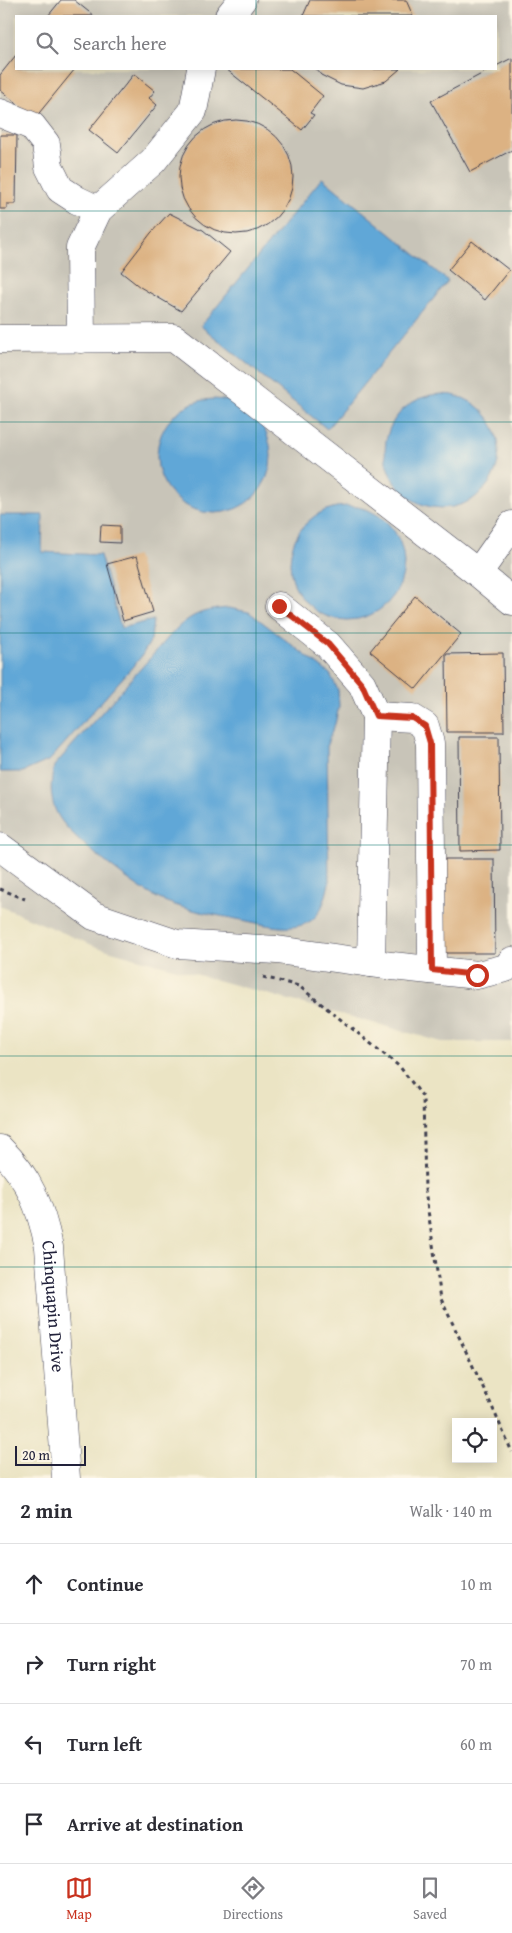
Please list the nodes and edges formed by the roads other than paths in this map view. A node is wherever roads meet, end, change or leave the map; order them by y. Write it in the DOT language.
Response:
graph roads {
  1 [pos="242,0"];
  2 [pos="230,15"];
  3 [pos="201,70"];
  4 [pos="0,114"];
  5 [pos="98,210"];
  6 [pos="81,339"];
  7 [pos="0,340"];
  8 [pos="512,525"];
  9 [pos="478,573"];
  10 [pos="512,601"];
  11 [pos="279,606"];
  12 [pos="376,716"];
  13 [pos="0,847"];
  14 [pos="512,961"];
  15 [pos="371,963"];
  16 [pos="432,970"];
  17 [pos="0,1149"];
  18 [pos="66,1478"];
  1 -- 2 [label="street"];
  3 -- 5 [label="street"];
  4 -- 5 [label="street"];
  5 -- 6 [label="street"];
  6 -- 7 [label="street"];
  6 -- 9 [label="street"];
  8 -- 9 [label="street"];
  9 -- 10 [label="street"];
  11 -- 12 [label="street"];
  12 -- 15 [label="street"];
  12 -- 16 [label="street"];
  13 -- 15 [label="street"];
  14 -- 16 [label="street"];
  15 -- 16 [label="street"];
  17 -- 18 [label="street, Chinquapin Drive"];
}
